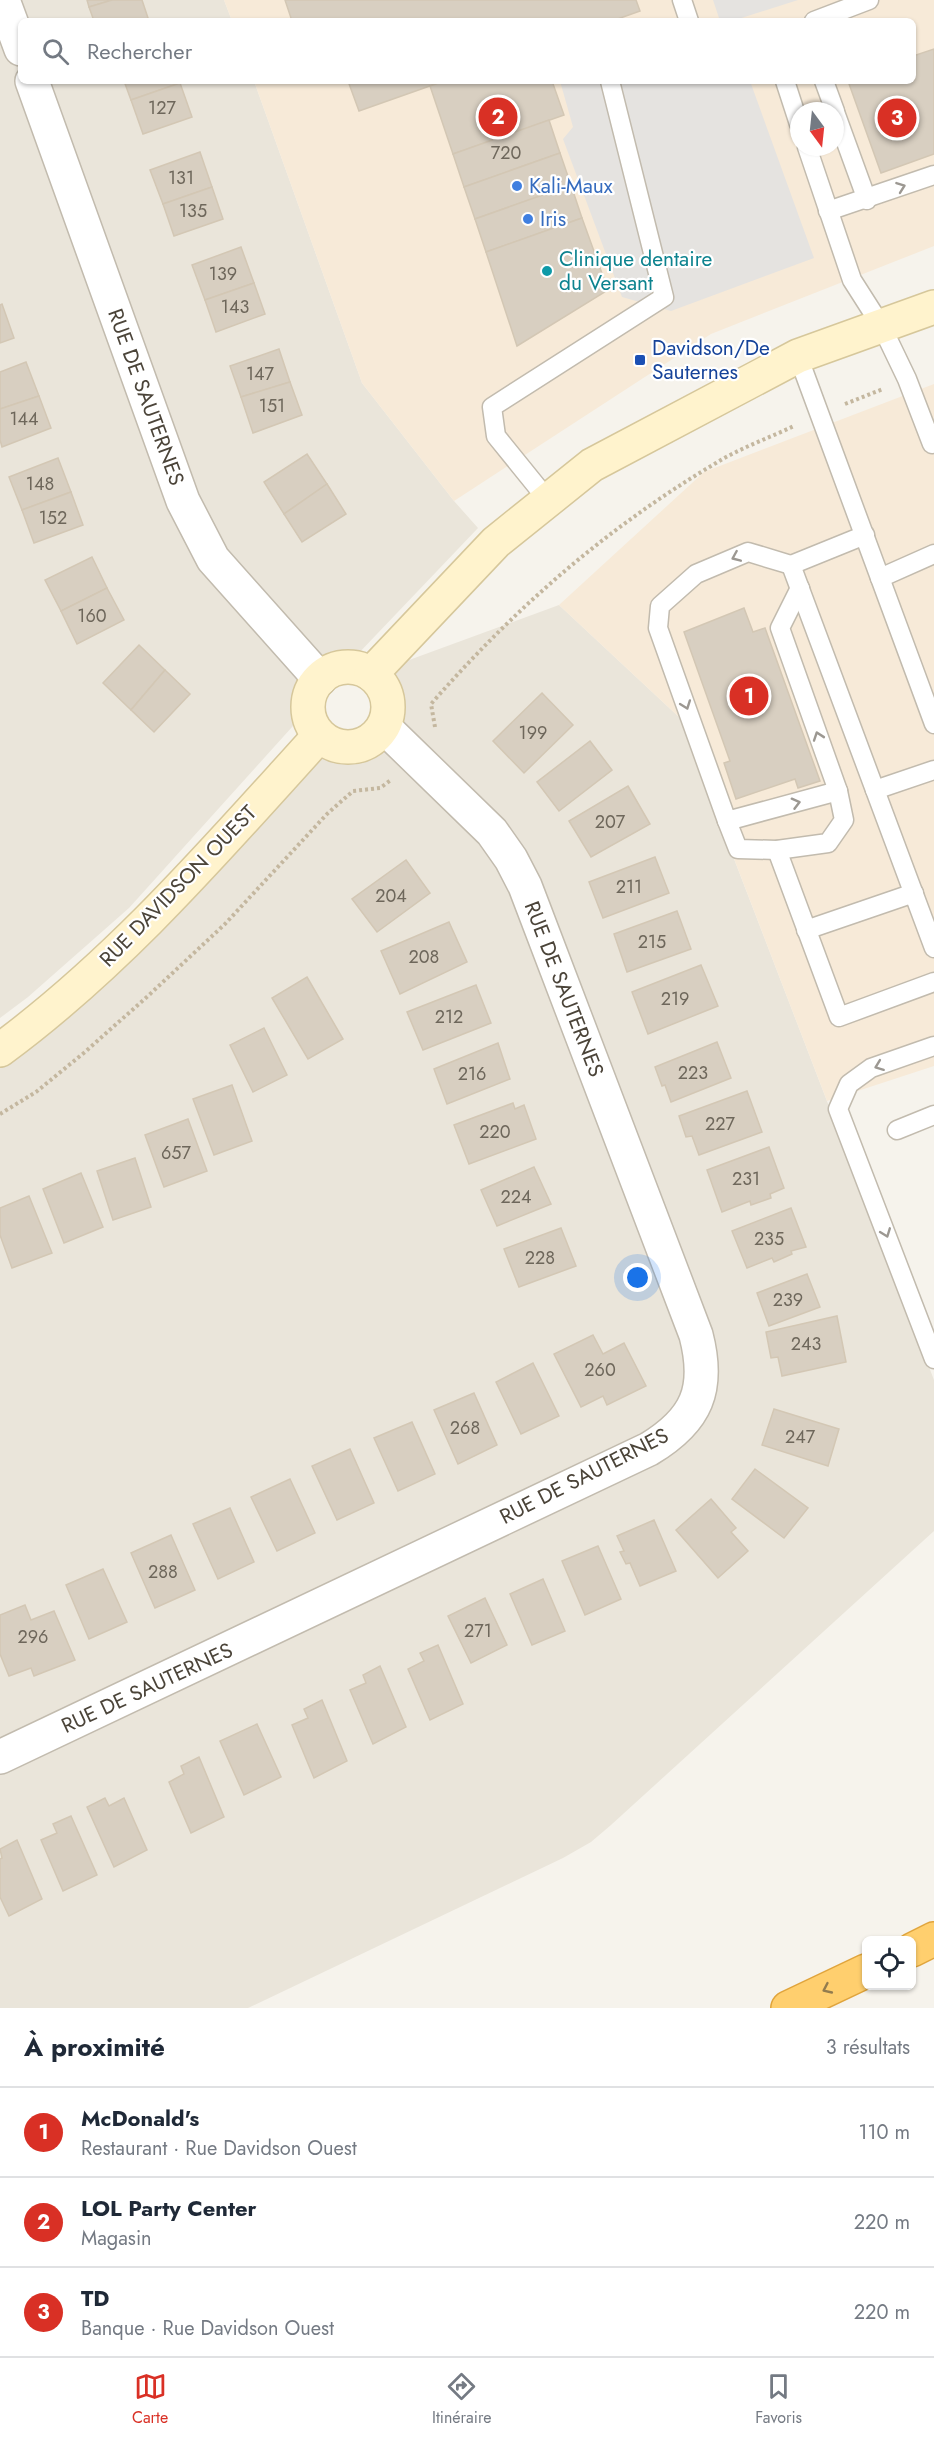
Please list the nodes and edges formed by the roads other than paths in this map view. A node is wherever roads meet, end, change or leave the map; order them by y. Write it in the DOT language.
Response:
graph roads {
  1 [pos="3,0"];
  2 [pos="682,0"];
  3 [pos="869,0"];
  4 [pos="688,18"];
  5 [pos="822,18"];
  6 [pos="18,41"];
  7 [pos="34,84"];
  8 [pos="611,84"];
  9 [pos="786,84"];
  10 [pos="825,84"];
  11 [pos="792,102"];
  12 [pos="832,102"];
  13 [pos="844,136"];
  14 [pos="810,156"];
  15 [pos="934,175"];
  16 [pos="867,200"];
  17 [pos="828,212"];
  18 [pos="934,307"];
  19 [pos="882,327"];
  20 [pos="798,356"];
  21 [pos="933,446"];
  22 [pos="547,500"];
  23 [pos="865,536"];
  24 [pos="934,554"];
  25 [pos="791,565"];
  26 [pos="880,578"];
  27 [pos="800,588"];
  28 [pos="371,674"];
  29 [pos="320,679"];
  30 [pos="934,724"];
  31 [pos="384,727"];
  32 [pos="319,735"];
  33 [pos="934,770"];
  34 [pos="875,790"];
  35 [pos="838,791"];
  36 [pos="727,821"];
  37 [pos="777,850"];
  38 [pos="914,893"];
  39 [pos="806,930"];
  40 [pos="934,948"];
  41 [pos="934,982"];
  42 [pos="934,1046"];
  43 [pos="0,1050"];
  44 [pos="934,1115"];
  45 [pos="897,1130"];
  46 [pos="934,1359"];
  47 [pos="0,1757"];
  48 [pos="934,1939"];
  49 [pos="916,1948"];
  50 [pos="862,1973"];
  51 [pos="788,2008"];
  1 -- 6 [label="street"];
  2 -- 4 [label="lane"];
  3 -- 5 [label="lane"];
  7 -- 29 [label="street, RUE DE SAUTERNES"];
  8 -- 22 [label="lane"];
  9 -- 11 [label="lane"];
  10 -- 12 [label="lane"];
  13 -- 16 [label="lane"];
  14 -- 17 [label="lane"];
  16 -- 15 [label="lane, one-way"];
  16 -- 17 [label="lane"];
  17 -- 19 [label="lane"];
  18 -- 19 [label="street"];
  19 -- 20 [label="street"];
  19 -- 21 [label="lane"];
  20 -- 22 [label="street"];
  20 -- 23 [label="lane"];
  22 -- 28 [label="street"];
  23 -- 25 [label="lane"];
  23 -- 26 [label="lane"];
  24 -- 26 [label="lane"];
  25 -- 27 [label="lane"];
  25 -- 36 [label="lane, one-way"];
  26 -- 30 [label="lane"];
  27 -- 34 [label="lane"];
  35 -- 27 [label="lane, one-way"];
  28 -- 29 [label="street"];
  28 -- 31 [label="street"];
  29 -- 32 [label="street"];
  31 -- 32 [label="street"];
  31 -- 47 [label="street, RUE DE SAUTERNES"];
  32 -- 43 [label="street, RUE DAVIDSON OUEST"];
  33 -- 34 [label="lane"];
  34 -- 38 [label="lane"];
  36 -- 35 [label="lane, one-way"];
  35 -- 37 [label="lane"];
  36 -- 37 [label="lane"];
  37 -- 39 [label="lane"];
  38 -- 39 [label="lane"];
  38 -- 40 [label="lane"];
  39 -- 41 [label="lane"];
  42 -- 46 [label="lane, one-way"];
  44 -- 45 [label="lane"];
  48 -- 49 [label="highway"];
  50 -- 51 [label="highway, one-way"];
}
